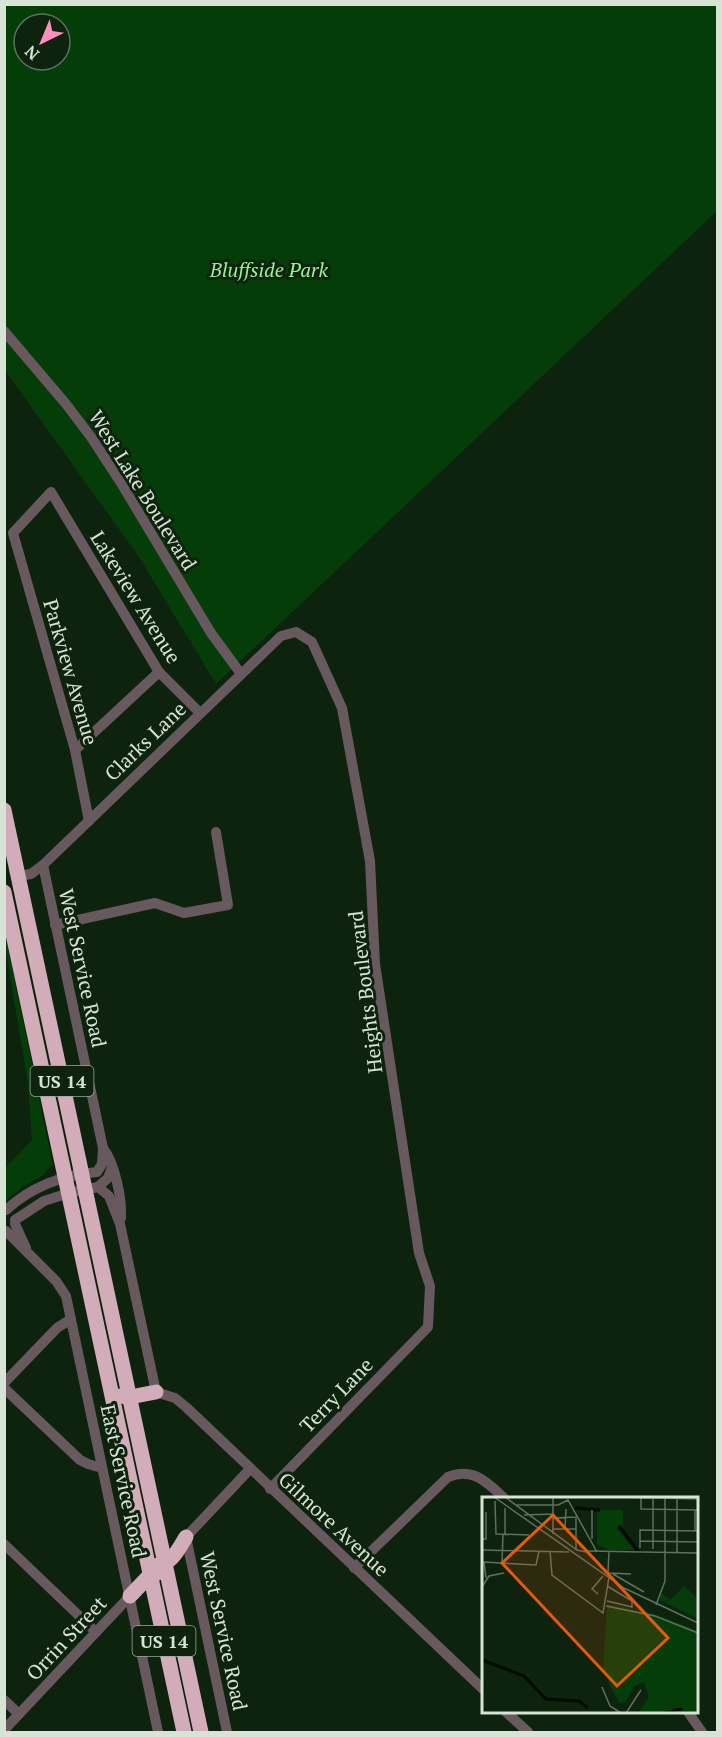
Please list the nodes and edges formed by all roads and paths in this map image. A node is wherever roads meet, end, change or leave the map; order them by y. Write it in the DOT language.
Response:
graph roads {
  1 [pos="4,331"];
  2 [pos="51,492"];
  3 [pos="296,632"];
  4 [pos="159,672"];
  5 [pos="241,674"];
  6 [pos="200,712"];
  7 [pos="75,750"];
  8 [pos="4,810"];
  9 [pos="89,821"];
  10 [pos="216,832"];
  11 [pos="43,866"];
  12 [pos="4,869"];
  13 [pos="19,876"];
  14 [pos="4,892"];
  15 [pos="55,925"];
  16 [pos="103,1148"];
  17 [pos="112,1167"];
  18 [pos="89,1183"];
  19 [pos="67,1185"];
  20 [pos="5,1210"];
  21 [pos="120,1224"];
  22 [pos="10,1227"];
  23 [pos="71,1319"];
  24 [pos="428,1327"];
  25 [pos="126,1380"];
  26 [pos="4,1383"];
  27 [pos="4,1388"];
  28 [pos="111,1389"];
  29 [pos="156,1392"];
  30 [pos="130,1397"];
  31 [pos="114,1405"];
  32 [pos="135,1420"];
  33 [pos="102,1468"];
  34 [pos="250,1469"];
  35 [pos="270,1489"];
  36 [pos="503,1497"];
  37 [pos="159,1536"];
  38 [pos="186,1537"];
  39 [pos="5,1547"];
  40 [pos="145,1550"];
  41 [pos="165,1564"];
  42 [pos="354,1568"];
  43 [pos="150,1575"];
  44 [pos="170,1588"];
  45 [pos="130,1596"];
  46 [pos="157,1608"];
  47 [pos="96,1632"];
  48 [pos="482,1689"];
  49 [pos="4,1700"];
  50 [pos="507,1713"];
  51 [pos="689,1713"];
  52 [pos="19,1714"];
  53 [pos="4,1730"];
  54 [pos="158,1732"];
  55 [pos="183,1732"];
  56 [pos="201,1732"];
  57 [pos="227,1732"];
  58 [pos="528,1732"];
  59 [pos="702,1732"];
  1 -- 5 [label="street, West Lake Boulevard"];
  2 -- 4 [label="street, Lakeview Avenue"];
  2 -- 7 [label="street, Parkview Avenue"];
  3 -- 5 [label="street, Clarks Lane"];
  3 -- 24 [label="street, Heights Boulevard"];
  4 -- 6 [label="street, Lakeview Avenue"];
  4 -- 7 [label="street"];
  5 -- 6 [label="street, Clarks Lane"];
  6 -- 9 [label="street, Clarks Lane"];
  7 -- 9 [label="street, Parkview Avenue"];
  8 -- 13 [label="highway, US 14"];
  9 -- 11 [label="street, Clarks Lane"];
  10 -- 15 [label="street"];
  11 -- 13 [label="street, Clarks Lane"];
  11 -- 15 [label="street, West Service Road"];
  12 -- 13 [label="highway"];
  13 -- 18 [label="highway, US 14"];
  14 -- 19 [label="highway, US 14"];
  15 -- 16 [label="street, West Service Road"];
  16 -- 17 [label="street, West Service Road"];
  16 -- 18 [label="street"];
  17 -- 18 [label="street"];
  17 -- 21 [label="street, West Service Road"];
  18 -- 19 [label="street"];
  18 -- 19 [label="street"];
  18 -- 21 [label="street, West Service Road"];
  18 -- 25 [label="highway, US 14"];
  19 -- 20 [label="street"];
  19 -- 22 [label="street"];
  19 -- 28 [label="highway, US 14"];
  20 -- 22 [label="street"];
  21 -- 29 [label="street, West Service Road"];
  22 -- 23 [label="street, East Service Road"];
  23 -- 26 [label="street"];
  23 -- 33 [label="street, East Service Road"];
  24 -- 35 [label="street, Terry Lane"];
  25 -- 29 [label="highway"];
  25 -- 30 [label="highway, US 14"];
  27 -- 33 [label="street"];
  28 -- 30 [label="highway"];
  28 -- 31 [label="highway, US 14"];
  29 -- 30 [label="highway"];
  29 -- 34 [label="street, Gilmore Avenue"];
  30 -- 32 [label="highway, US 14"];
  31 -- 32 [label="highway"];
  31 -- 40 [label="highway, US 14"];
  32 -- 37 [label="highway, US 14"];
  33 -- 45 [label="street, East Service Road"];
  34 -- 35 [label="street, Gilmore Avenue"];
  34 -- 38 [label="street"];
  35 -- 42 [label="street, Gilmore Avenue"];
  36 -- 42 [label="street"];
  37 -- 38 [label="highway"];
  37 -- 41 [label="highway, US 14"];
  38 -- 41 [label="highway"];
  38 -- 57 [label="street, West Service Road"];
  39 -- 47 [label="street"];
  40 -- 41 [label="highway"];
  40 -- 43 [label="highway, US 14"];
  41 -- 44 [label="highway, US 14"];
  42 -- 48 [label="street, Gilmore Avenue"];
  43 -- 44 [label="highway"];
  43 -- 45 [label="highway"];
  43 -- 46 [label="highway, US 14"];
  44 -- 56 [label="highway, US 14"];
  45 -- 46 [label="highway"];
  45 -- 47 [label="street, Orrin Street"];
  45 -- 54 [label="street, East Service Road"];
  46 -- 55 [label="highway, US 14"];
  47 -- 52 [label="street, Orrin Street"];
  49 -- 52 [label="street"];
  50 -- 58 [label="street"];
  51 -- 59 [label="street"];
  52 -- 53 [label="street, Orrin Street"];
}
